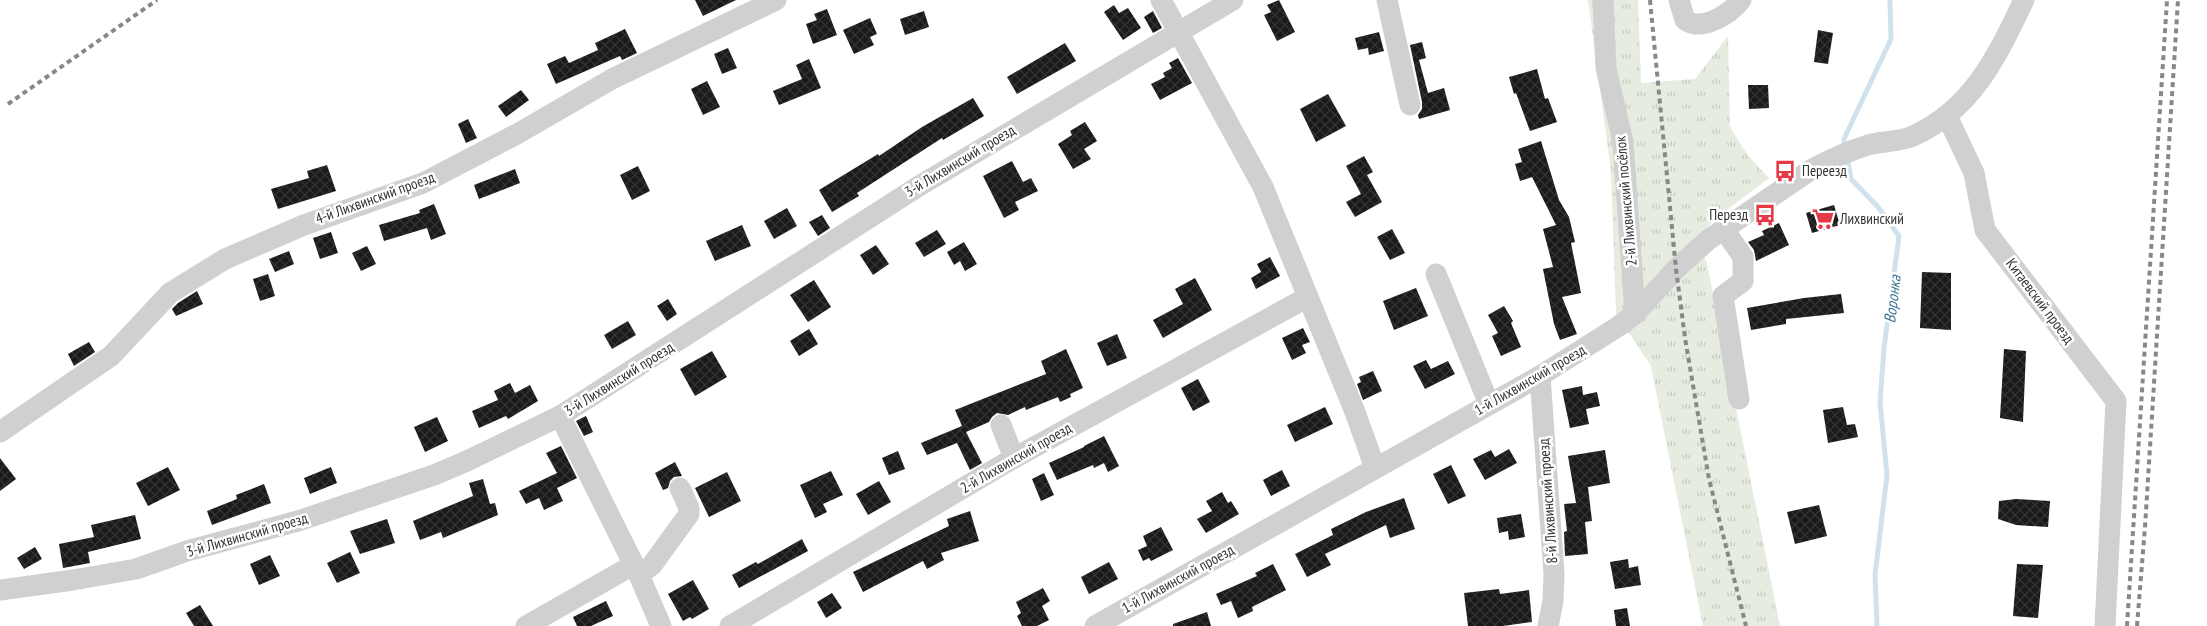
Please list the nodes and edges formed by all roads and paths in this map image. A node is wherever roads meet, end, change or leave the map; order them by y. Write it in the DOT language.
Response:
graph roads {
  1 [pos="776,0"];
  2 [pos="1162,0"];
  3 [pos="1233,0"];
  4 [pos="1387,0"];
  5 [pos="1603,0"];
  6 [pos="1679,0"];
  7 [pos="1741,0"];
  8 [pos="2024,0"];
  9 [pos="1179,32"];
  10 [pos="1410,105"];
  11 [pos="1948,116"];
  12 [pos="1723,228"];
  13 [pos="1436,274"];
  14 [pos="1308,297"];
  15 [pos="1635,314"];
  16 [pos="1540,376"];
  17 [pos="1739,399"];
  18 [pos="1490,404"];
  19 [pos="560,416"];
  20 [pos="1001,425"];
  21 [pos="0,432"];
  22 [pos="1014,458"];
  23 [pos="1375,468"];
  24 [pos="680,488"];
  25 [pos="636,570"];
  26 [pos="0,590"];
  27 [pos="526,626"];
  28 [pos="662,626"];
  29 [pos="730,626"];
  30 [pos="1095,626"];
  31 [pos="1548,626"];
  32 [pos="2105,626"];
  1 -- 21 [label="street, 4-й Лихвинский проезд"];
  2 -- 9 [label="street"];
  3 -- 9 [label="street, 3-й Лихвинский проезд"];
  4 -- 10 [label="street"];
  5 -- 15 [label="street, 2-й Лихвинский посёлок"];
  6 -- 7 [label="street"];
  8 -- 11 [label="street"];
  9 -- 14 [label="street"];
  9 -- 19 [label="street, 3-й Лихвинский проезд"];
  11 -- 12 [label="street, 1-й Лихвинский проезд"];
  11 -- 32 [label="street, Китаевский проезд"];
  12 -- 15 [label="street, 1-й Лихвинский проезд"];
  12 -- 17 [label="street"];
  13 -- 18 [label="street"];
  14 -- 22 [label="street, 2-й Лихвинский проезд"];
  14 -- 23 [label="street"];
  15 -- 16 [label="street, 1-й Лихвинский проезд"];
  16 -- 18 [label="street, 1-й Лихвинский проезд"];
  16 -- 31 [label="street, 8-й Лихвинский проезд"];
  18 -- 23 [label="street, 1-й Лихвинский проезд"];
  19 -- 25 [label="street"];
  19 -- 26 [label="street, 3-й Лихвинский проезд"];
  20 -- 22 [label="street"];
  22 -- 29 [label="street, 2-й Лихвинский проезд"];
  23 -- 30 [label="street, 1-й Лихвинский проезд"];
  24 -- 25 [label="street"];
  25 -- 27 [label="street"];
  25 -- 28 [label="street"];
}
